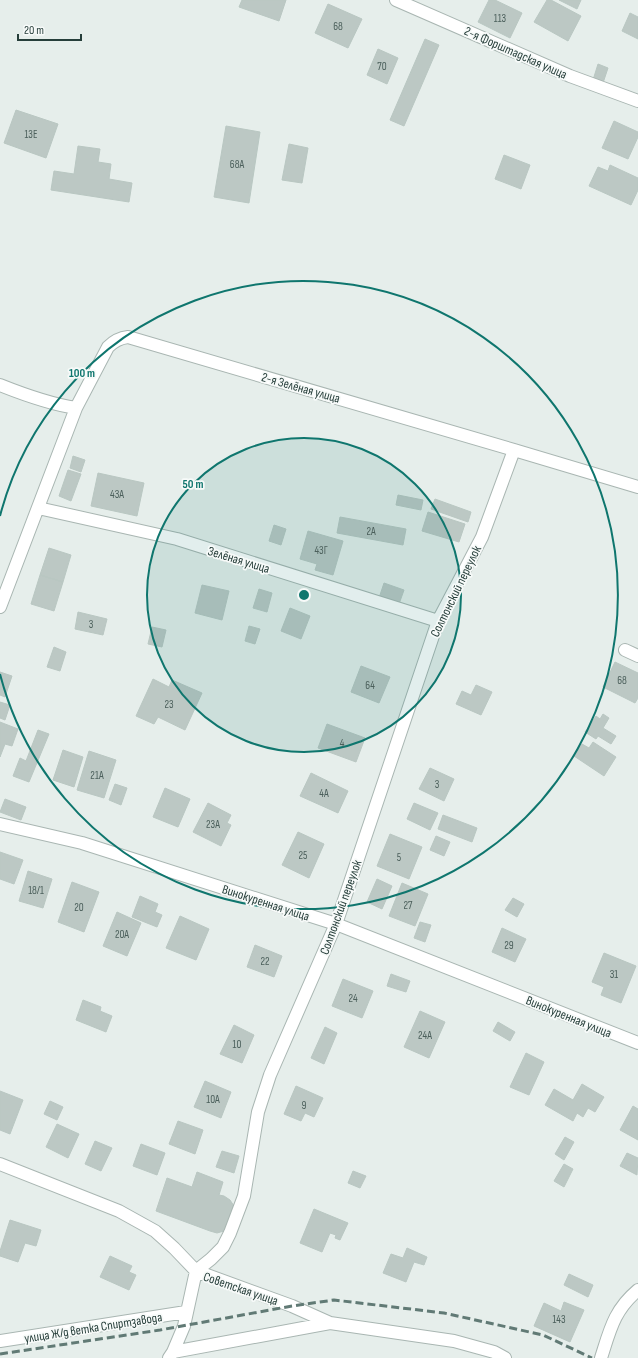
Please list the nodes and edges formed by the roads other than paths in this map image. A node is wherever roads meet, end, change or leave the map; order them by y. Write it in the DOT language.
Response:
graph roads {
  1 [pos="396,0"];
  2 [pos="638,101"];
  3 [pos="0,385"];
  4 [pos="76,408"];
  5 [pos="514,450"];
  6 [pos="638,487"];
  7 [pos="38,508"];
  8 [pos="5,580"];
  9 [pos="0,607"];
  10 [pos="438,621"];
  11 [pos="624,650"];
  12 [pos="638,656"];
  13 [pos="0,824"];
  14 [pos="336,924"];
  15 [pos="638,1043"];
  16 [pos="0,1164"];
  17 [pos="196,1272"];
  18 [pos="638,1290"];
  19 [pos="186,1312"];
  20 [pos="330,1323"];
  21 [pos="0,1341"];
  22 [pos="171,1355"];
  23 [pos="505,1358"];
  24 [pos="601,1358"];
  1 -- 2 [label="street, 2-я Форштадская улица"];
  3 -- 4 [label="street"];
  4 -- 5 [label="street, 2-я Зелёная улица"];
  4 -- 7 [label="street, 2-я Зелёная улица"];
  5 -- 6 [label="street, 2-я Зелёная улица"];
  5 -- 10 [label="street, Солтонский переулок"];
  7 -- 8 [label="street, 2-я Зелёная улица"];
  7 -- 10 [label="street, Зелёная улица"];
  8 -- 9 [label="street, 2-я Зелёная улица"];
  10 -- 14 [label="street, Солтонский переулок"];
  11 -- 12 [label="street"];
  13 -- 14 [label="street, Винокуренная улица"];
  14 -- 15 [label="street, Винокуренная улица"];
  14 -- 17 [label="street, Солтонский переулок"];
  16 -- 17 [label="street, Советская улица"];
  17 -- 19 [label="street"];
  17 -- 20 [label="street, Советская улица"];
  18 -- 24 [label="street"];
  19 -- 21 [label="street, улица Ж/д ветка Спиртзавода"];
  19 -- 22 [label="street"];
  20 -- 22 [label="street"];
  20 -- 23 [label="street, Советская улица"];
}
